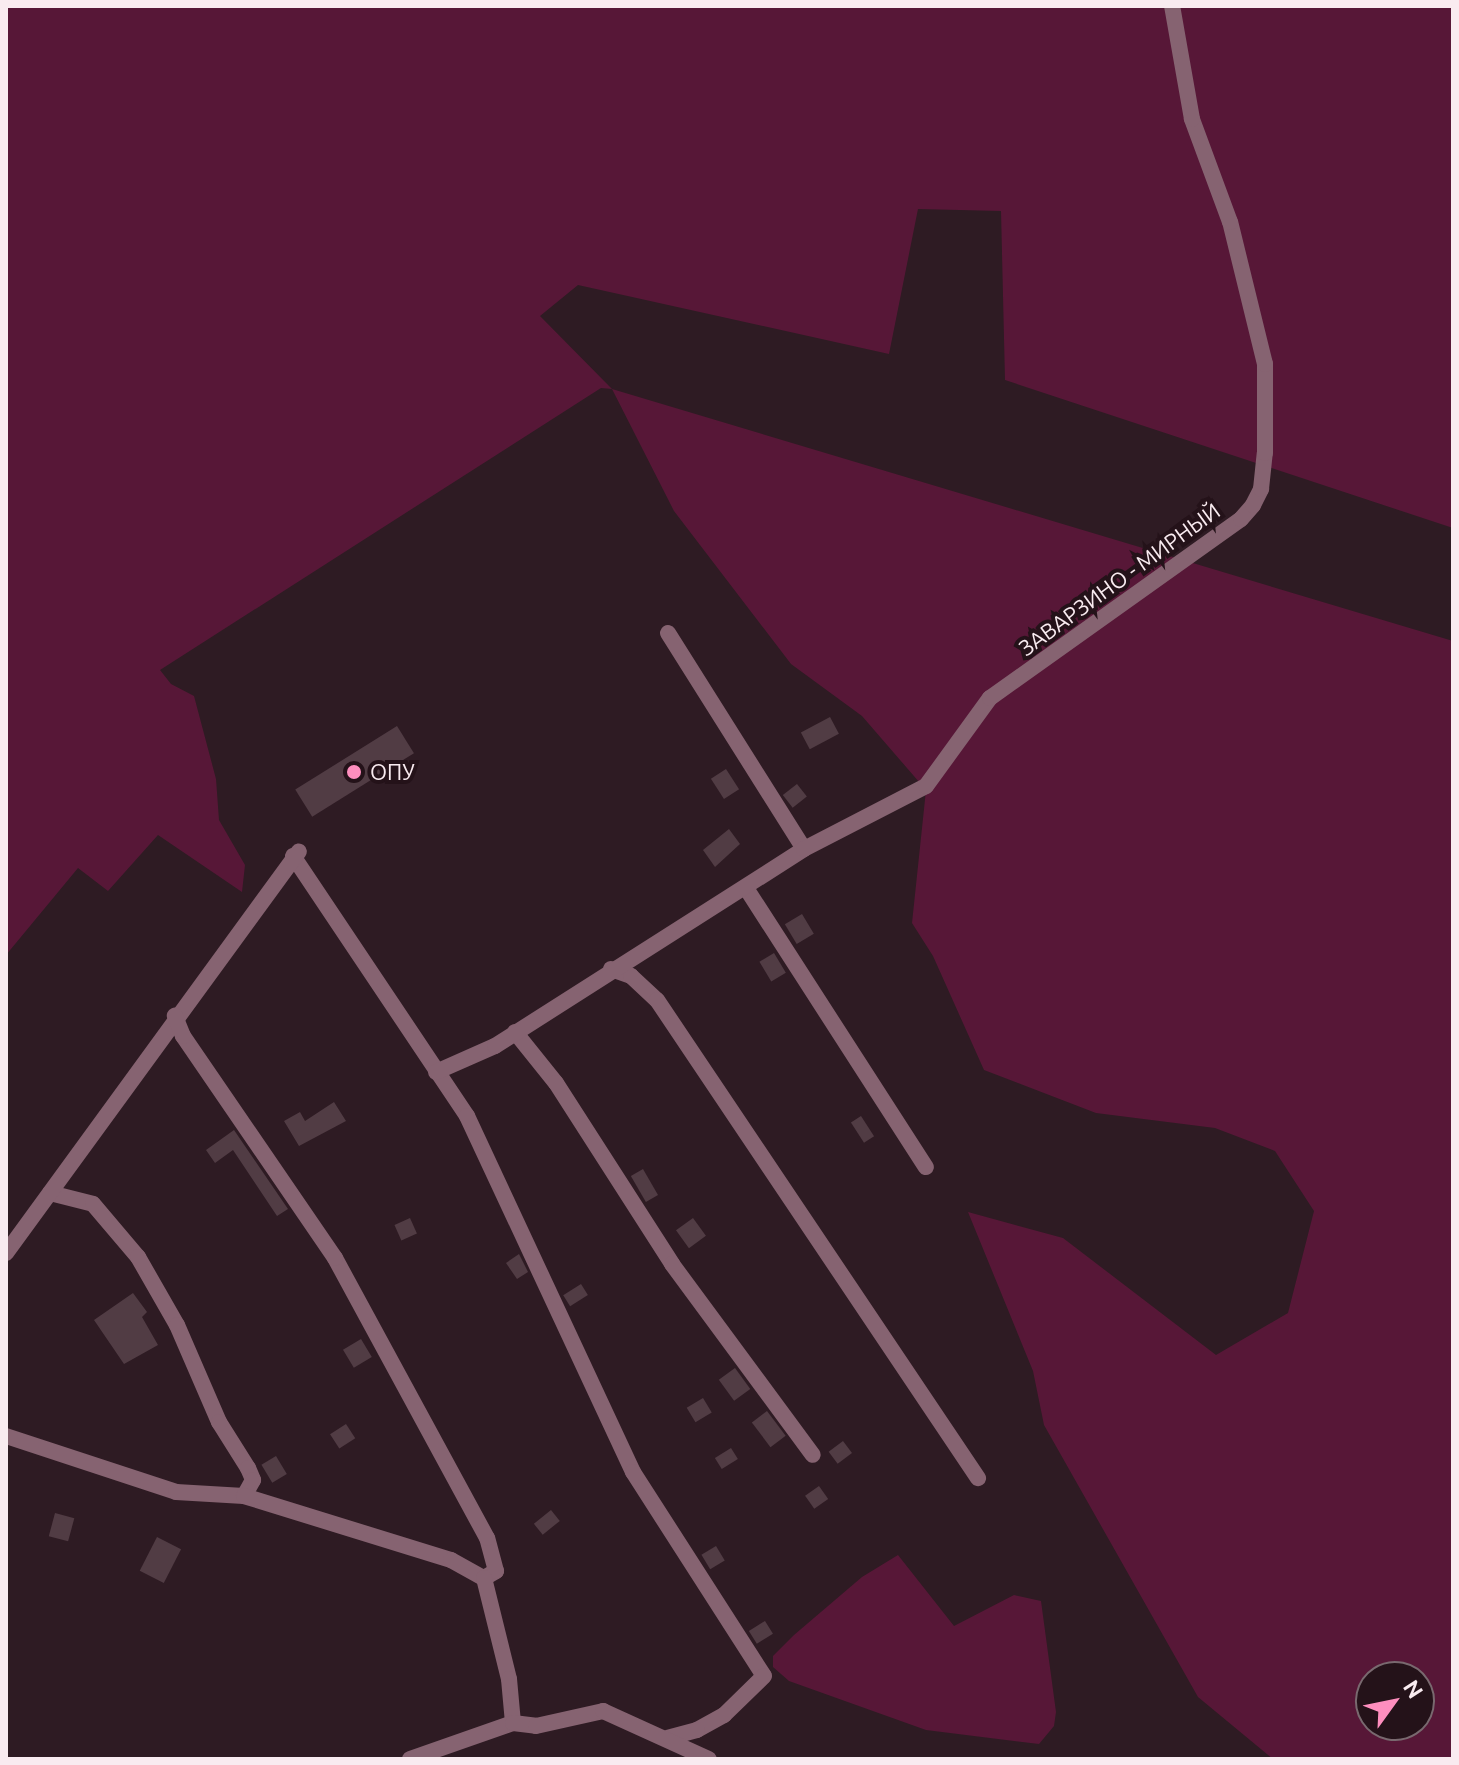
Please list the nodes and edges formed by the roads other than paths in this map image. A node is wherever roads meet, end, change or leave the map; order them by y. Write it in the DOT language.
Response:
graph roads {
  1 [pos="1172,6"];
  2 [pos="668,633"];
  3 [pos="804,849"];
  4 [pos="746,888"];
  5 [pos="611,969"];
  6 [pos="175,1016"];
  7 [pos="515,1032"];
  8 [pos="436,1072"];
  9 [pos="926,1167"];
  10 [pos="50,1193"];
  11 [pos="6,1253"];
  12 [pos="6,1436"];
  13 [pos="813,1455"];
  14 [pos="978,1478"];
  15 [pos="244,1496"];
  16 [pos="484,1578"];
  17 [pos="513,1723"];
  18 [pos="668,1738"];
  19 [pos="410,1759"];
  20 [pos="709,1759"];
  1 -- 3 [label="street, ЗАВАРЗИНО - МИРНЫЙ"];
  2 -- 3 [label="street"];
  3 -- 4 [label="street, ЗАВАРЗИНО - МИРНЫЙ"];
  4 -- 5 [label="street, ЗАВАРЗИНО - МИРНЫЙ"];
  4 -- 9 [label="street"];
  5 -- 7 [label="street, ЗАВАРЗИНО - МИРНЫЙ"];
  5 -- 14 [label="street"];
  6 -- 8 [label="street"];
  6 -- 10 [label="street"];
  6 -- 16 [label="street"];
  7 -- 8 [label="street, ЗАВАРЗИНО - МИРНЫЙ"];
  7 -- 13 [label="street"];
  8 -- 18 [label="street"];
  10 -- 11 [label="street"];
  10 -- 15 [label="street"];
  12 -- 15 [label="street"];
  15 -- 16 [label="street"];
  16 -- 17 [label="street"];
  17 -- 18 [label="street"];
  17 -- 19 [label="street"];
  18 -- 20 [label="street"];
}
